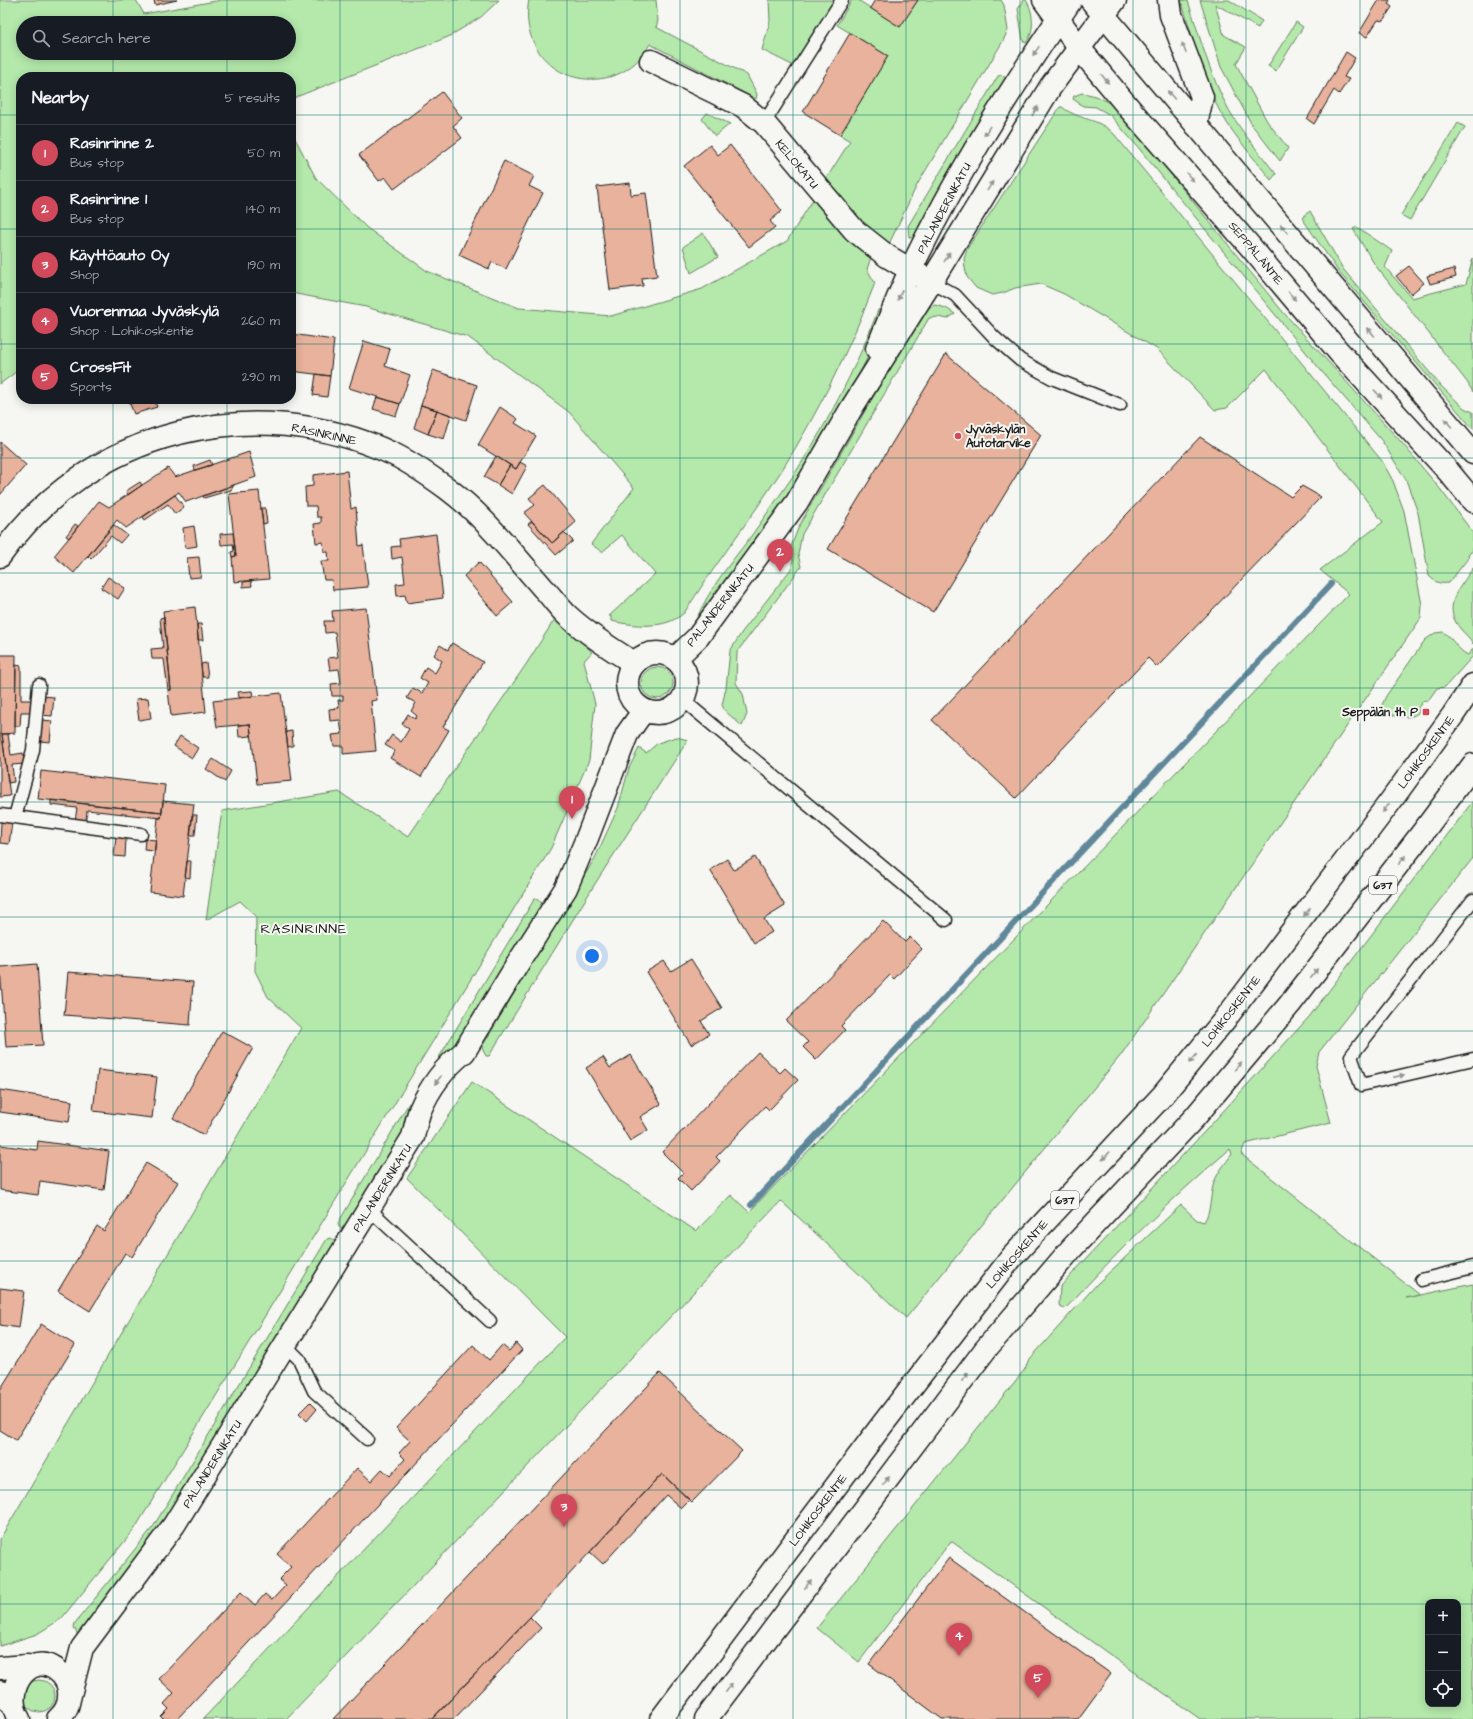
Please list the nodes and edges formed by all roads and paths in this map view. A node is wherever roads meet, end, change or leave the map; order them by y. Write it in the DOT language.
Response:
graph roads {
  1 [pos="842,0"];
  2 [pos="1044,0"];
  3 [pos="1071,0"];
  4 [pos="1169,0"];
  5 [pos="1104,5"];
  6 [pos="1058,19"];
  7 [pos="1080,49"];
  8 [pos="651,61"];
  9 [pos="764,124"];
  10 [pos="1196,125"];
  11 [pos="910,270"];
  12 [pos="932,282"];
  13 [pos="1120,405"];
  14 [pos="851,409"];
  15 [pos="1473,453"];
  16 [pos="1473,501"];
  17 [pos="0,556"];
  18 [pos="676,658"];
  19 [pos="634,663"];
  20 [pos="38,684"];
  21 [pos="1473,685"];
  22 [pos="683,700"];
  23 [pos="644,710"];
  24 [pos="1473,764"];
  25 [pos="0,815"];
  26 [pos="15,817"];
  27 [pos="141,834"];
  28 [pos="1473,900"];
  29 [pos="946,920"];
  30 [pos="1473,1059"];
  31 [pos="369,1209"];
  32 [pos="1473,1267"];
  33 [pos="1421,1280"];
  34 [pos="490,1322"];
  35 [pos="284,1344"];
  36 [pos="367,1439"];
  37 [pos="82,1648"];
  38 [pos="34,1665"];
  39 [pos="0,1668"];
  40 [pos="69,1699"];
  41 [pos="9,1707"];
  42 [pos="58,1719"];
  43 [pos="661,1719"];
  44 [pos="706,1719"];
  1 -- 9 [label="lane"];
  2 -- 6 [label="street, SEPPÄLÄNTIE"];
  3 -- 6 [label="street, PALANDERINKATU"];
  10 -- 4 [label="street, one-way"];
  5 -- 7 [label="street, PALANDERINKATU"];
  10 -- 5 [label="street, one-way"];
  6 -- 7 [label="street, SEPPÄLÄNTIE"];
  6 -- 11 [label="street, PALANDERINKATU, one-way"];
  12 -- 7 [label="street, PALANDERINKATU, one-way"];
  7 -- 16 [label="street, SEPPÄLÄNTIE, one-way"];
  8 -- 9 [label="street, KELOKATU"];
  9 -- 11 [label="street, KELOKATU"];
  15 -- 10 [label="street, one-way"];
  11 -- 12 [label="street, KELOKATU"];
  11 -- 14 [label="street, PALANDERINKATU, one-way"];
  12 -- 13 [label="lane"];
  12 -- 14 [label="street, PALANDERINKATU"];
  14 -- 18 [label="street, PALANDERINKATU"];
  17 -- 19 [label="street, RASINRINNE"];
  18 -- 19 [label="street"];
  18 -- 22 [label="street"];
  19 -- 23 [label="street"];
  20 -- 26 [label="lane"];
  21 -- 43 [label="street, LOHIKOSKENTIE / 637, one-way"];
  22 -- 23 [label="street"];
  22 -- 29 [label="lane"];
  23 -- 31 [label="street, PALANDERINKATU, one-way"];
  44 -- 24 [label="street, 637, one-way"];
  25 -- 26 [label="lane"];
  26 -- 27 [label="lane"];
  28 -- 30 [label="lane, one-way"];
  31 -- 34 [label="lane"];
  31 -- 35 [label="street, PALANDERINKATU"];
  32 -- 33 [label="lane"];
  35 -- 36 [label="lane"];
  35 -- 37 [label="street, PALANDERINKATU"];
  37 -- 38 [label="street, PALANDERINKATU"];
  37 -- 40 [label="street, PALANDERINKATU"];
  38 -- 39 [label="street"];
  38 -- 40 [label="street"];
  38 -- 41 [label="street"];
  40 -- 42 [label="street, PALANDERINKATU"];
}
